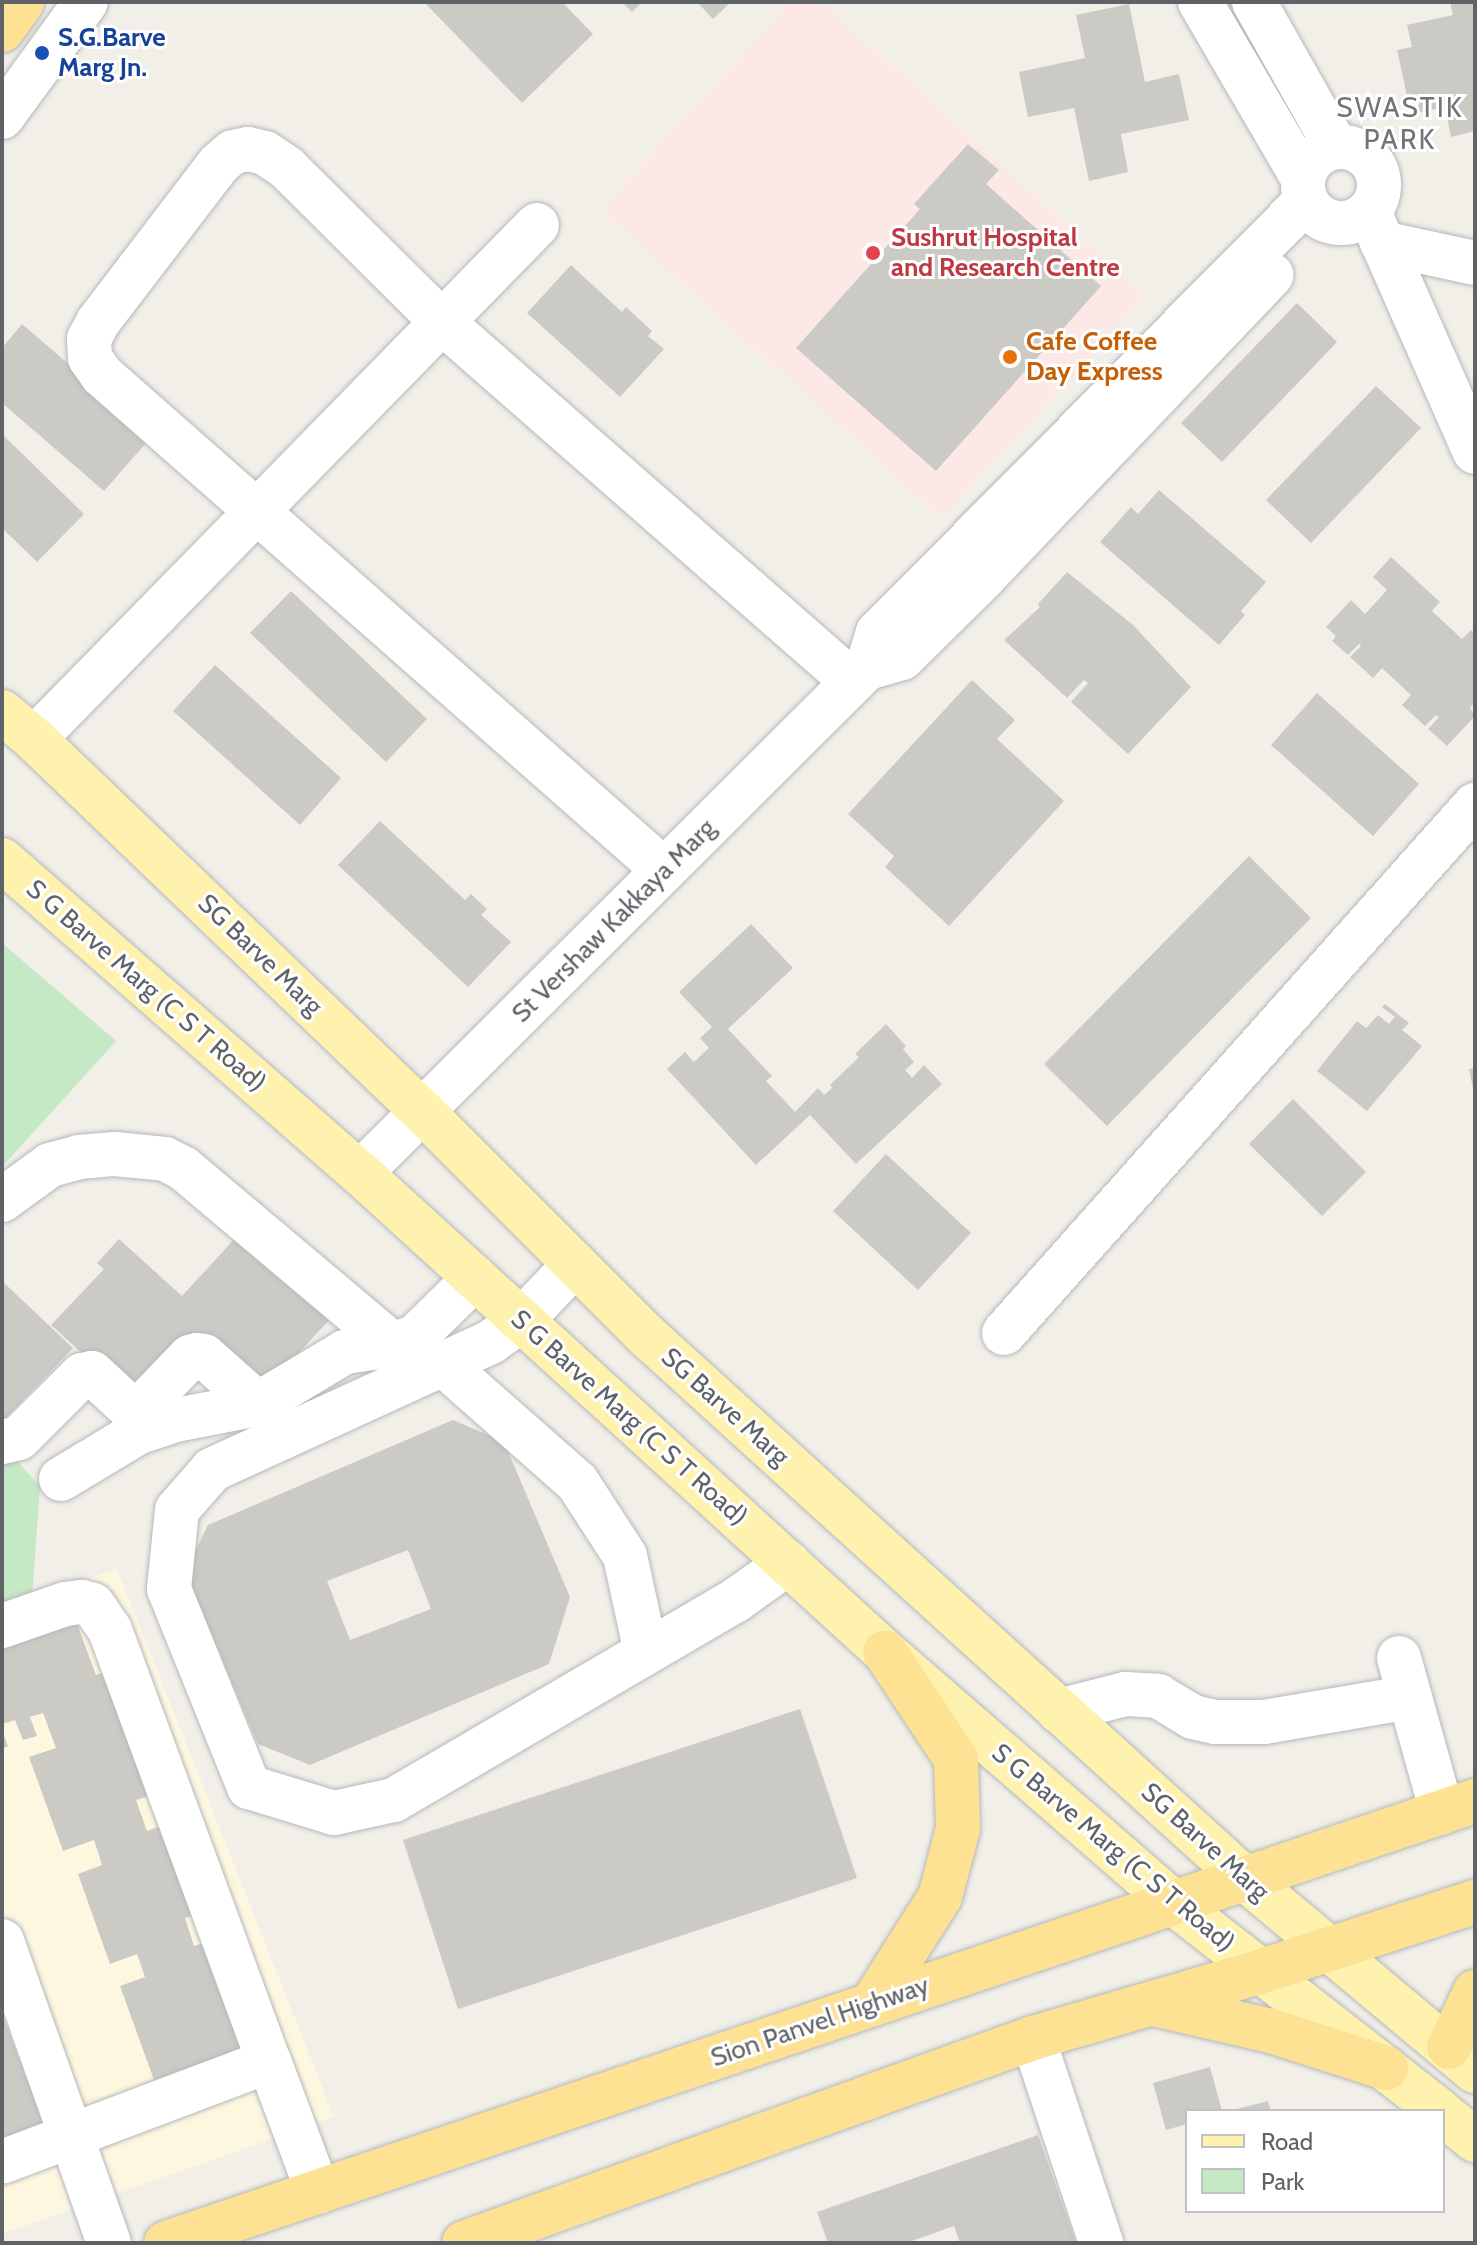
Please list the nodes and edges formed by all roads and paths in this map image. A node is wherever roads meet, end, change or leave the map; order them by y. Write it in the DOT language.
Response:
graph roads {
  1 [pos="22,2"];
  2 [pos="86,2"];
  3 [pos="1200,2"];
  4 [pos="1254,2"];
  5 [pos="2,30"];
  6 [pos="2,117"];
  7 [pos="1336,147"];
  8 [pos="1310,200"];
  9 [pos="537,225"];
  10 [pos="1375,227"];
  11 [pos="1475,263"];
  12 [pos="442,322"];
  13 [pos="1475,452"];
  14 [pos="256,511"];
  15 [pos="860,675"];
  16 [pos="18,725"];
  17 [pos="1475,805"];
  18 [pos="2,860"];
  19 [pos="664,870"];
  20 [pos="423,1112"];
  21 [pos="360,1173"];
  22 [pos="2,1200"];
  23 [pos="575,1264"];
  24 [pos="475,1278"];
  25 [pos="522,1320"];
  26 [pos="1004,1333"];
  27 [pos="393,1345"];
  28 [pos="443,1364"];
  29 [pos="258,1404"];
  30 [pos="45,1412"];
  31 [pos="155,1414"];
  32 [pos="2,1442"];
  33 [pos="788,1563"];
  34 [pos="2,1626"];
  35 [pos="646,1652"];
  36 [pos="885,1652"];
  37 [pos="1059,1711"];
  38 [pos="1458,1806"];
  39 [pos="1244,1878"];
  40 [pos="1171,1901"];
  41 [pos="1475,1902"];
  42 [pos="2,1941"];
  43 [pos="1327,1949"];
  44 [pos="1259,1972"];
  45 [pos="1475,1992"];
  46 [pos="1150,2003"];
  47 [pos="872,2004"];
  48 [pos="1033,2038"];
  49 [pos="1462,2059"];
  50 [pos="269,2061"];
  51 [pos="1386,2068"];
  52 [pos="1437,2109"];
  53 [pos="1445,2115"];
  54 [pos="70,2136"];
  55 [pos="1475,2140"];
  56 [pos="2,2162"];
  57 [pos="318,2192"];
  58 [pos="109,2243"];
  59 [pos="166,2243"];
  60 [pos="464,2243"];
  61 [pos="1101,2243"];
  1 -- 5 [label="highway"];
  2 -- 6 [label="street"];
  3 -- 8 [label="street"];
  4 -- 7 [label="street"];
  7 -- 8 [label="street"];
  7 -- 10 [label="street"];
  8 -- 10 [label="street"];
  8 -- 15 [label="street, St Vershaw Kakkaya Marg"];
  9 -- 12 [label="street"];
  10 -- 11 [label="street"];
  10 -- 13 [label="street"];
  12 -- 14 [label="street"];
  12 -- 14 [label="street"];
  12 -- 15 [label="street"];
  14 -- 16 [label="street"];
  14 -- 19 [label="street"];
  15 -- 19 [label="street, St Vershaw Kakkaya Marg"];
  16 -- 20 [label="main road, SG Barve Marg"];
  17 -- 26 [label="street"];
  18 -- 21 [label="main road, S G Barve Marg (C S T Road)"];
  19 -- 20 [label="street, St Vershaw Kakkaya Marg"];
  20 -- 21 [label="street, St Vershaw Kakkaya Marg"];
  20 -- 23 [label="main road, SG Barve Marg"];
  21 -- 24 [label="main road, S G Barve Marg (C S T Road)"];
  22 -- 27 [label="street"];
  23 -- 25 [label="street"];
  23 -- 37 [label="main road, SG Barve Marg"];
  24 -- 25 [label="main road, S G Barve Marg (C S T Road)"];
  24 -- 27 [label="street"];
  25 -- 28 [label="street"];
  25 -- 33 [label="main road, S G Barve Marg (C S T Road)"];
  27 -- 29 [label="street"];
  28 -- 35 [label="street"];
  28 -- 35 [label="street"];
  29 -- 31 [label="street"];
  29 -- 31 [label="street"];
  30 -- 31 [label="street"];
  30 -- 31 [label="street"];
  30 -- 32 [label="street"];
  33 -- 35 [label="street"];
  33 -- 36 [label="main road, S G Barve Marg (C S T Road)"];
  34 -- 50 [label="street"];
  36 -- 40 [label="main road, S G Barve Marg (C S T Road)"];
  36 -- 47 [label="highway"];
  37 -- 38 [label="street"];
  37 -- 39 [label="main road, SG Barve Marg"];
  38 -- 39 [label="highway, Sion Panvel Highway"];
  39 -- 40 [label="highway, Sion Panvel Highway"];
  39 -- 43 [label="main road, SG Barve Marg"];
  40 -- 44 [label="main road, S G Barve Marg (C S T Road)"];
  40 -- 47 [label="highway, Sion Panvel Highway"];
  41 -- 43 [label="highway"];
  42 -- 54 [label="street"];
  43 -- 44 [label="highway"];
  43 -- 49 [label="main road, SG Barve Marg"];
  44 -- 46 [label="highway"];
  44 -- 51 [label="main road, S G Barve Marg (C S T Road)"];
  45 -- 49 [label="highway"];
  46 -- 48 [label="highway"];
  46 -- 51 [label="highway"];
  47 -- 57 [label="highway, Sion Panvel Highway"];
  48 -- 60 [label="highway"];
  48 -- 61 [label="street"];
  50 -- 54 [label="street"];
  50 -- 57 [label="street"];
  51 -- 52 [label="main road, S G Barve Marg (C S T Road)"];
  53 -- 55 [label="main road, S G Barve Marg (C S T Road)"];
  54 -- 56 [label="street"];
  54 -- 58 [label="street"];
  57 -- 59 [label="highway, Sion Panvel Highway"];
}
